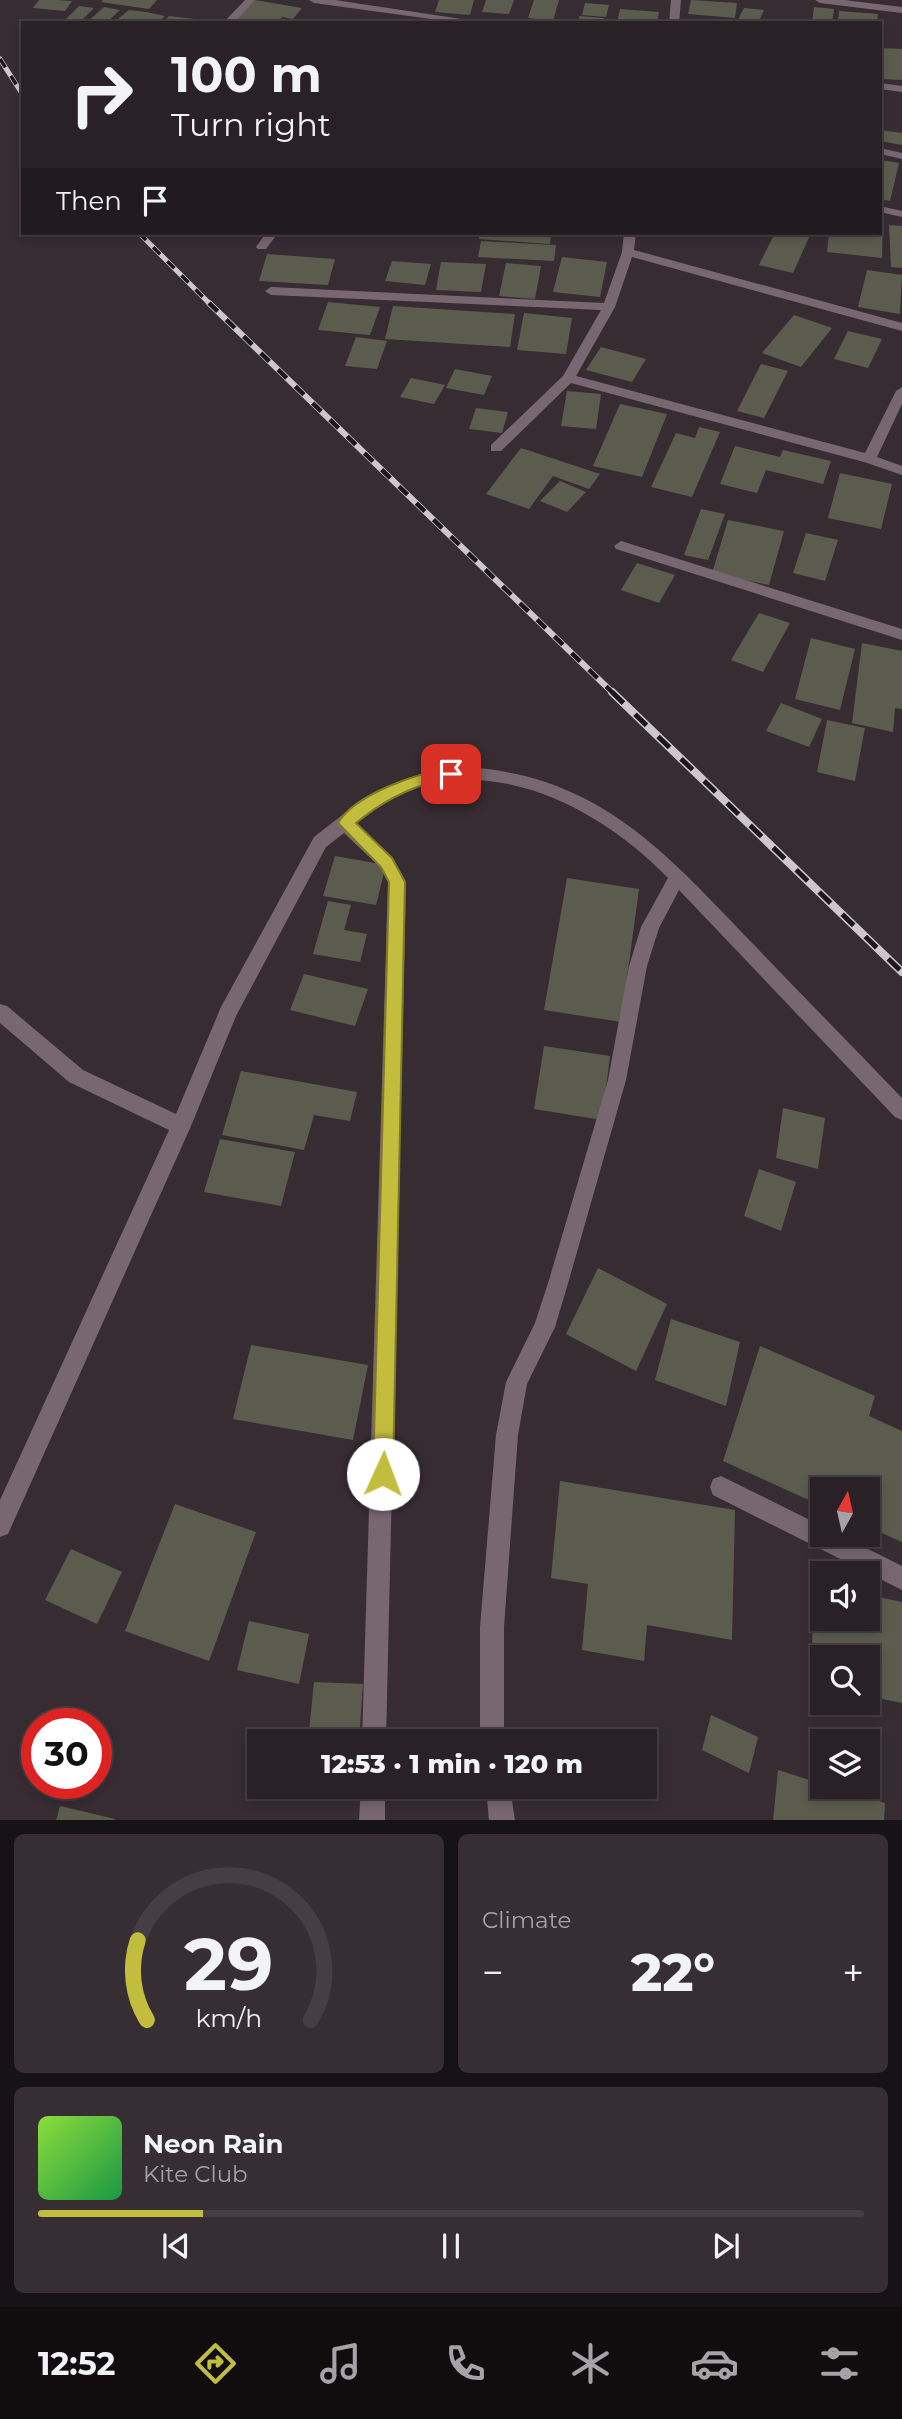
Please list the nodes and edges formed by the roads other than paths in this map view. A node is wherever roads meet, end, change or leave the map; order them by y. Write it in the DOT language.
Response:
graph roads {
  1 [pos="250,0"];
  2 [pos="314,0"];
  3 [pos="676,0"];
  4 [pos="820,0"];
  5 [pos="902,10"];
  6 [pos="412,18"];
  7 [pos="230,21"];
  8 [pos="455,21"];
  9 [pos="674,21"];
  10 [pos="882,86"];
  11 [pos="902,89"];
  12 [pos="882,152"];
  13 [pos="902,156"];
  14 [pos="882,209"];
  15 [pos="902,214"];
  16 [pos="271,235"];
  17 [pos="630,235"];
  18 [pos="262,247"];
  19 [pos="628,252"];
  20 [pos="271,292"];
  21 [pos="609,307"];
  22 [pos="902,327"];
  23 [pos="568,378"];
  24 [pos="902,391"];
  25 [pos="496,448"];
  26 [pos="869,459"];
  27 [pos="902,471"];
  28 [pos="621,546"];
  29 [pos="902,635"];
  30 [pos="345,823"];
  31 [pos="677,877"];
  32 [pos="0,1012"];
  33 [pos="902,1111"];
  34 [pos="181,1126"];
  35 [pos="721,1487"];
  36 [pos="0,1526"];
  37 [pos="902,1577"];
  38 [pos="374,1729"];
  39 [pos="492,1729"];
  40 [pos="373,1799"];
  41 [pos="499,1799"];
  42 [pos="372,1820"];
  43 [pos="502,1820"];
  1 -- 7 [label="street"];
  2 -- 6 [label="street"];
  3 -- 9 [label="street"];
  4 -- 5 [label="street"];
  6 -- 8 [label="street"];
  10 -- 11 [label="street"];
  12 -- 13 [label="street"];
  14 -- 15 [label="street"];
  16 -- 18 [label="street"];
  17 -- 19 [label="street"];
  19 -- 21 [label="street"];
  19 -- 22 [label="street"];
  20 -- 21 [label="street"];
  21 -- 23 [label="street"];
  23 -- 25 [label="street"];
  23 -- 26 [label="street"];
  24 -- 26 [label="street"];
  26 -- 27 [label="street"];
  28 -- 29 [label="street"];
  30 -- 31 [label="street"];
  30 -- 34 [label="street"];
  30 -- 38 [label="street"];
  31 -- 33 [label="street"];
  31 -- 39 [label="street"];
  32 -- 34 [label="street"];
  34 -- 36 [label="street"];
  35 -- 37 [label="street"];
  40 -- 42 [label="street"];
  41 -- 43 [label="street"];
}
